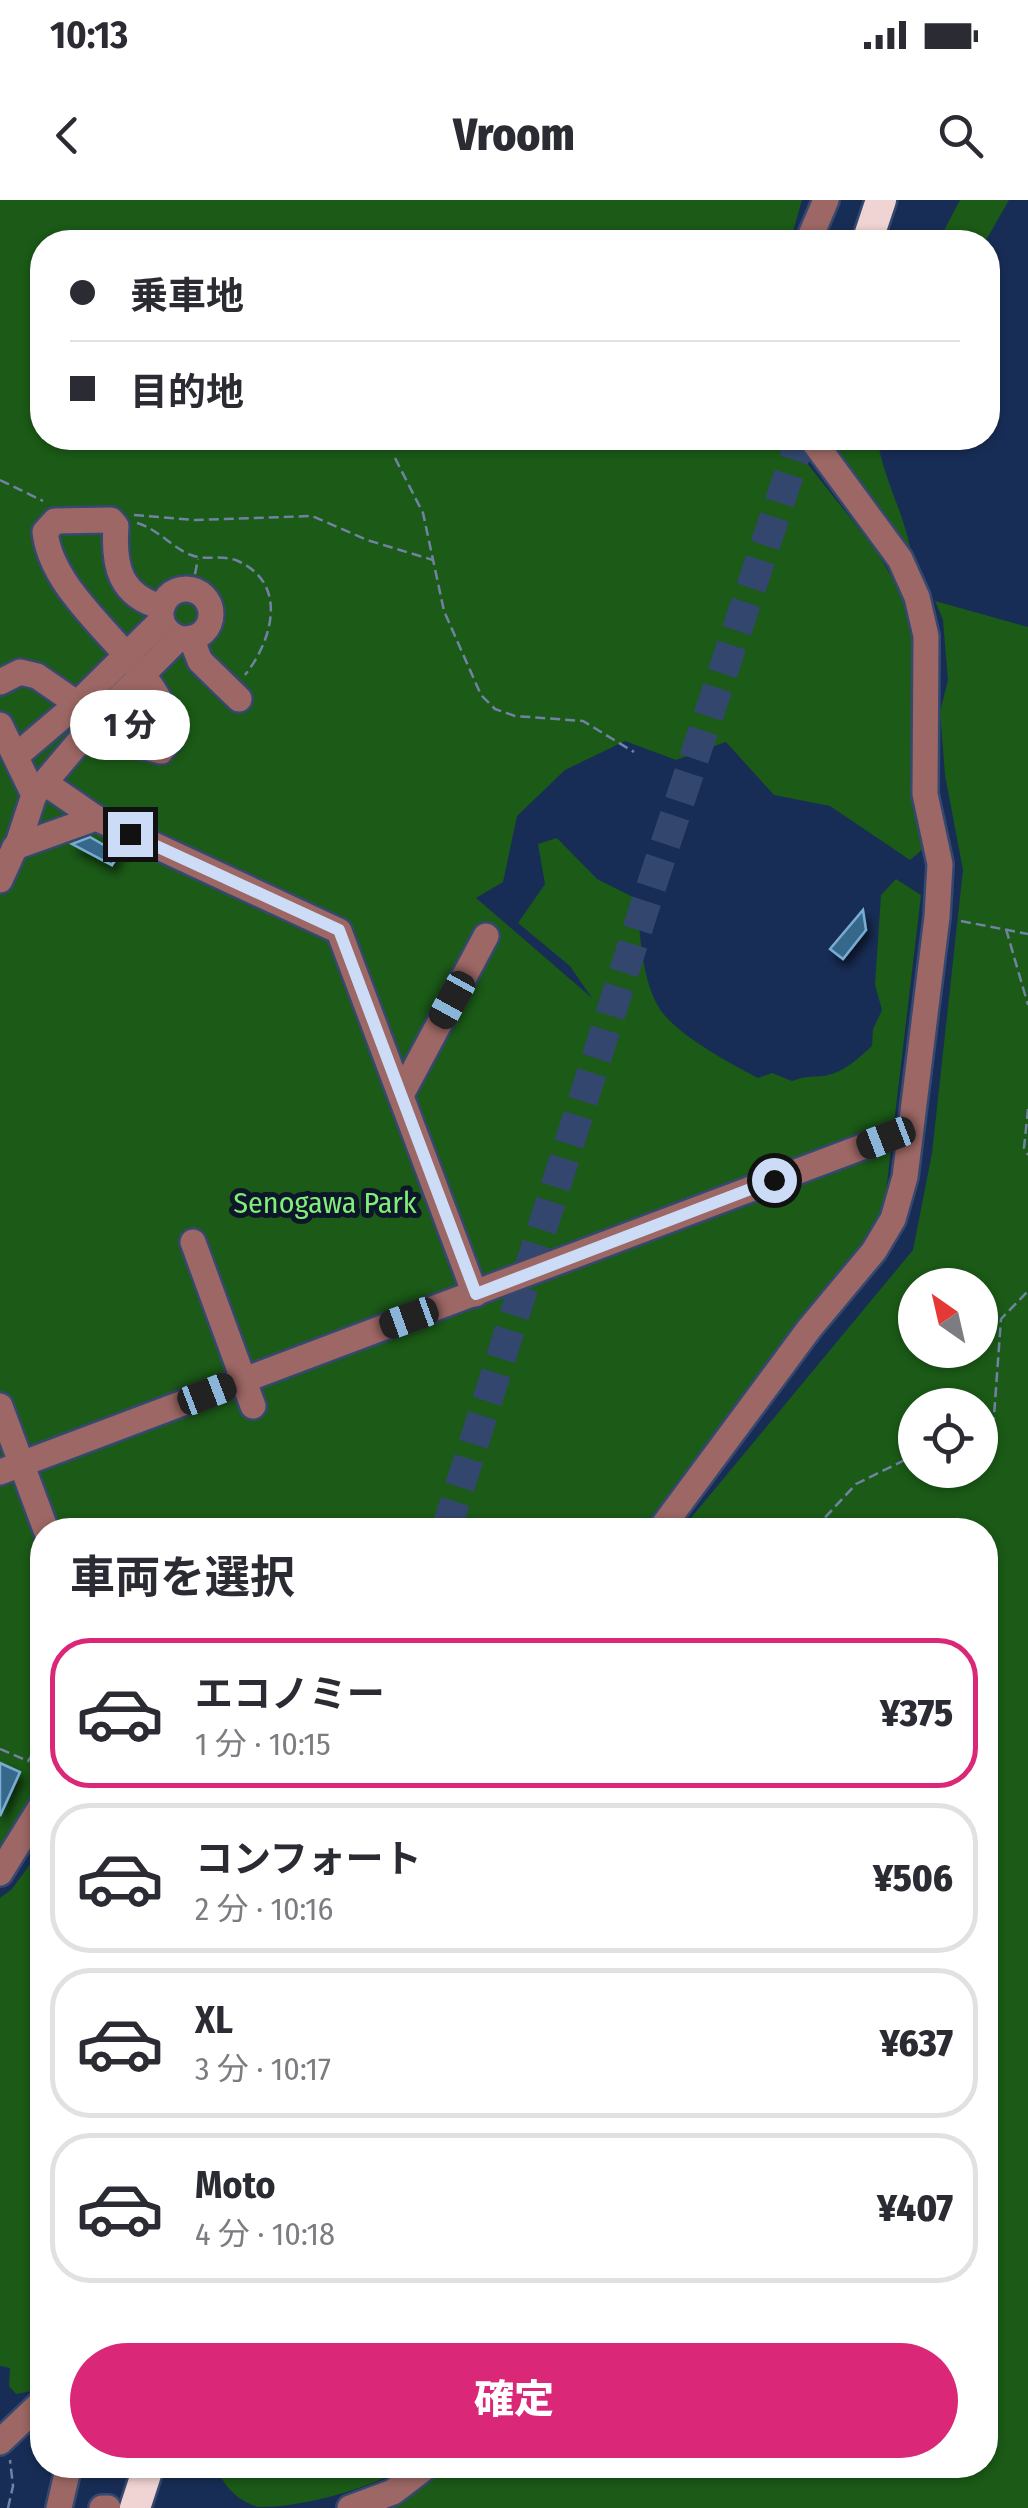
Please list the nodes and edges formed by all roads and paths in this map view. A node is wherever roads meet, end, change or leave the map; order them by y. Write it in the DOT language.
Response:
graph roads {
  1 [pos="826,200"];
  2 [pos="882,200"];
  3 [pos="813,230"];
  4 [pos="871,230"];
  5 [pos="820,450"];
  6 [pos="395,458"];
  7 [pos="0,480"];
  8 [pos="53,506"];
  9 [pos="111,517"];
  10 [pos="199,558"];
  11 [pos="433,560"];
  12 [pos="192,590"];
  13 [pos="173,626"];
  14 [pos="134,667"];
  15 [pos="0,682"];
  16 [pos="235,696"];
  17 [pos="77,704"];
  18 [pos="100,717"];
  19 [pos="0,725"];
  20 [pos="634,752"];
  21 [pos="16,756"];
  22 [pos="40,789"];
  23 [pos="96,818"];
  24 [pos="17,846"];
  25 [pos="0,880"];
  26 [pos="938,917"];
  27 [pos="1006,928"];
  28 [pos="1028,934"];
  29 [pos="486,936"];
  30 [pos="1028,1005"];
  31 [pos="401,1095"];
  32 [pos="1028,1110"];
  33 [pos="886,1138"];
  34 [pos="1028,1156"];
  35 [pos="193,1242"];
  36 [pos="1028,1291"];
  37 [pos="476,1294"];
  38 [pos="244,1380"];
  39 [pos="996,1388"];
  40 [pos="0,1406"];
  41 [pos="254,1406"];
  42 [pos="898,1463"];
  43 [pos="11,1468"];
  44 [pos="39,1518"];
  45 [pos="669,1518"];
  46 [pos="825,1518"];
  47 [pos="0,1749"];
  48 [pos="30,1758"];
  49 [pos="30,1824"];
  50 [pos="0,1872"];
  51 [pos="30,2413"];
  52 [pos="3,2439"];
  53 [pos="67,2478"];
  54 [pos="144,2478"];
  55 [pos="411,2478"];
  56 [pos="8,2508"];
  57 [pos="59,2508"];
  58 [pos="135,2508"];
  59 [pos="350,2508"];
  1 -- 3 [label="street"];
  2 -- 4 [label="highway"];
  5 -- 26 [label="street"];
  6 -- 11 [label="path"];
  7 -- 8 [label="path"];
  9 -- 10 [label="path"];
  9 -- 11 [label="path"];
  9 -- 13 [label="street"];
  9 -- 14 [label="street"];
  10 -- 12 [label="path"];
  10 -- 16 [label="path"];
  11 -- 20 [label="path"];
  12 -- 13 [label="street"];
  12 -- 13 [label="street"];
  13 -- 14 [label="street"];
  13 -- 16 [label="street"];
  14 -- 17 [label="street"];
  14 -- 18 [label="street"];
  14 -- 18 [label="street"];
  15 -- 17 [label="street"];
  17 -- 18 [label="street"];
  17 -- 21 [label="street"];
  18 -- 22 [label="street"];
  19 -- 21 [label="street"];
  21 -- 22 [label="street"];
  22 -- 23 [label="street"];
  22 -- 24 [label="street"];
  23 -- 24 [label="street"];
  23 -- 31 [label="street"];
  24 -- 25 [label="street"];
  26 -- 27 [label="path"];
  26 -- 45 [label="street"];
  27 -- 28 [label="path"];
  27 -- 30 [label="path"];
  29 -- 31 [label="street"];
  31 -- 37 [label="street"];
  32 -- 34 [label="path"];
  33 -- 37 [label="street"];
  35 -- 38 [label="street"];
  36 -- 39 [label="path"];
  37 -- 38 [label="street"];
  38 -- 41 [label="street"];
  38 -- 43 [label="street"];
  40 -- 43 [label="street"];
  42 -- 46 [label="path"];
  43 -- 44 [label="street"];
  47 -- 48 [label="path"];
  49 -- 50 [label="street"];
  51 -- 52 [label="street"];
  52 -- 56 [label="path"];
  53 -- 57 [label="street"];
  54 -- 58 [label="highway"];
  55 -- 59 [label="street"];
}
